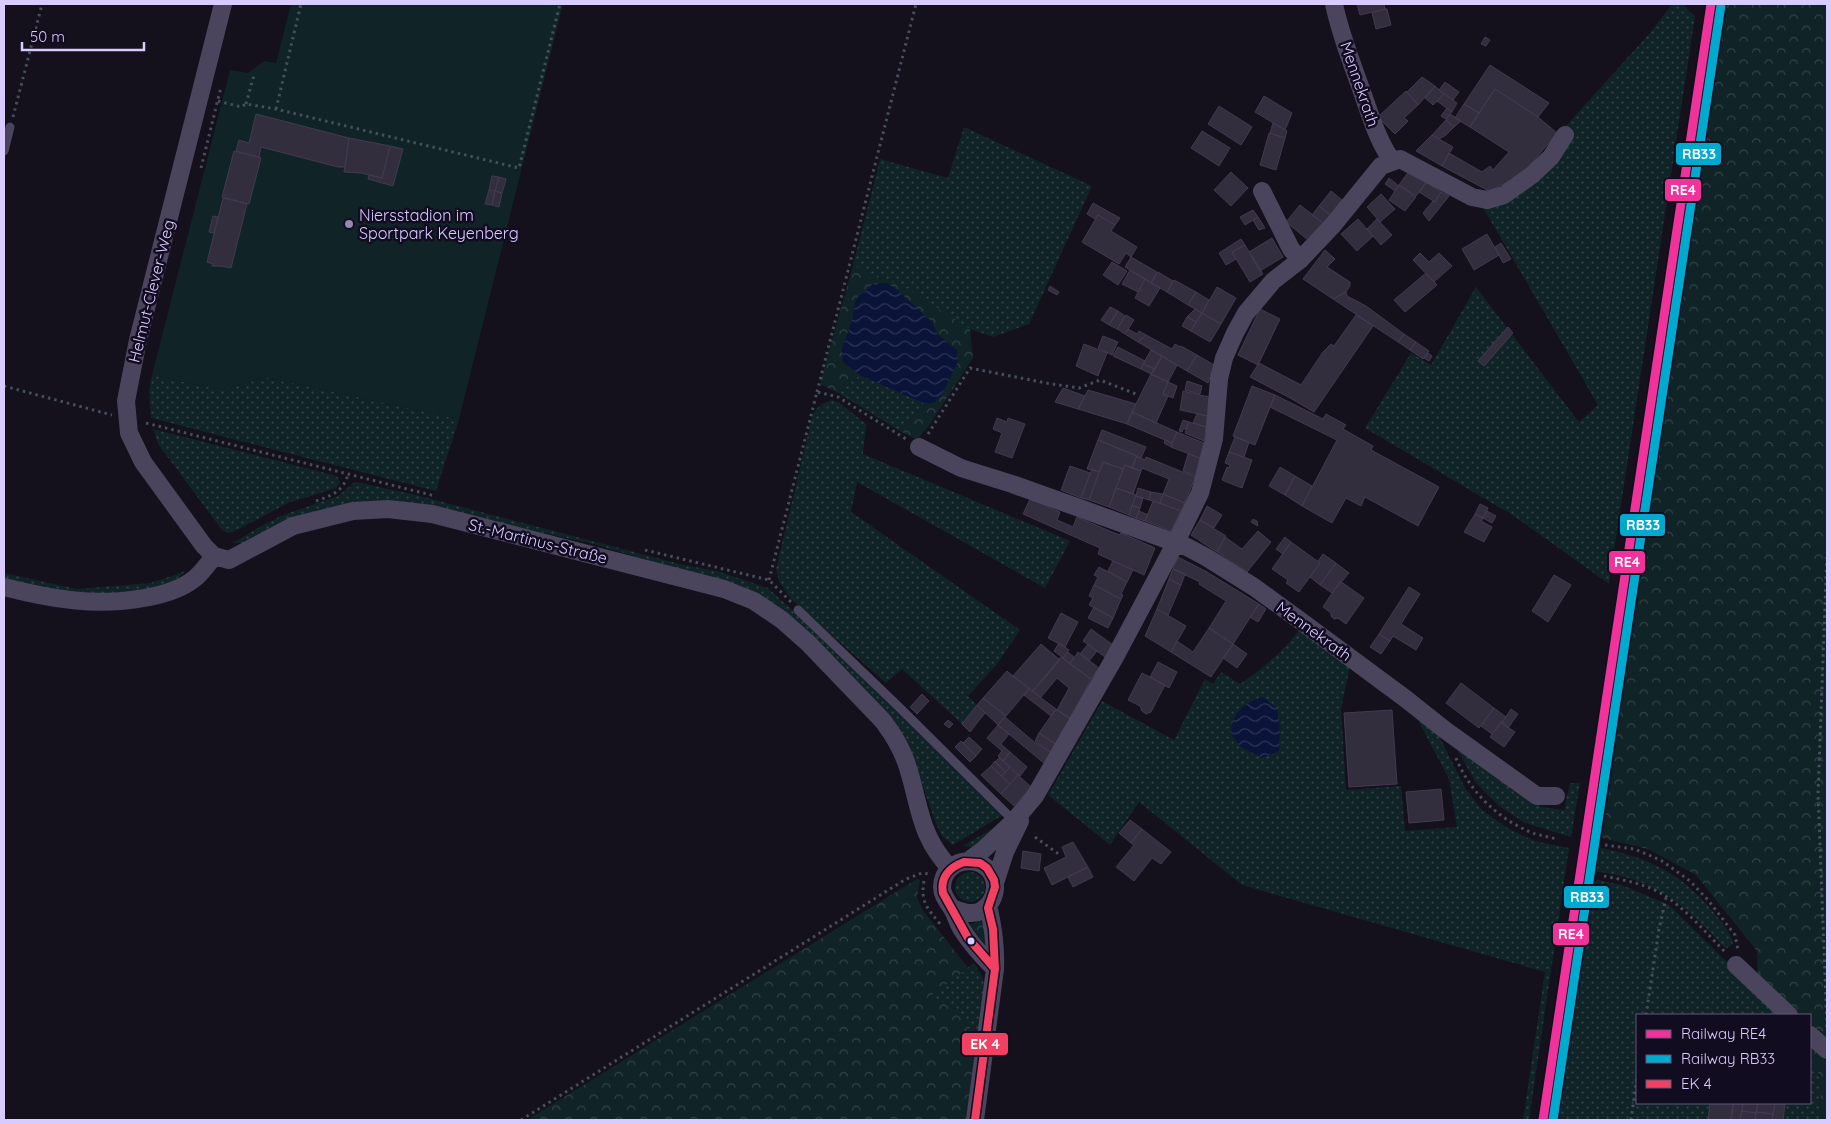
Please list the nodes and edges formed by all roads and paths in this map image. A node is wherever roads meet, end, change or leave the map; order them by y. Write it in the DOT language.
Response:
graph roads {
  1 [pos="42,4"];
  2 [pos="223,4"];
  3 [pos="301,4"];
  4 [pos="560,4"];
  5 [pos="916,4"];
  6 [pos="1334,4"];
  7 [pos="254,75"];
  8 [pos="222,83"];
  9 [pos="218,101"];
  10 [pos="246,104"];
  11 [pos="276,109"];
  12 [pos="10,127"];
  13 [pos="1565,135"];
  14 [pos="4,151"];
  15 [pos="1392,161"];
  16 [pos="200,170"];
  17 [pos="1262,191"];
  18 [pos="1300,260"];
  19 [pos="4,386"];
  20 [pos="816,392"];
  21 [pos="1136,394"];
  22 [pos="145,414"];
  23 [pos="127,419"];
  24 [pos="146,423"];
  25 [pos="148,431"];
  26 [pos="919,447"];
  27 [pos="302,462"];
  28 [pos="348,474"];
  29 [pos="308,504"];
  30 [pos="1175,544"];
  31 [pos="1827,552"];
  32 [pos="214,556"];
  33 [pos="768,580"];
  34 [pos="4,587"];
  35 [pos="798,610"];
  36 [pos="1445,730"];
  37 [pos="1556,796"];
  38 [pos="1027,806"];
  39 [pos="1014,821"];
  40 [pos="1035,837"];
  41 [pos="1556,839"];
  42 [pos="1605,845"];
  43 [pos="1060,855"];
  44 [pos="968,861"];
  45 [pos="947,873"];
  46 [pos="1604,876"];
  47 [pos="995,883"];
  48 [pos="1666,898"];
  49 [pos="988,905"];
  50 [pos="952,908"];
  51 [pos="1736,965"];
  52 [pos="994,969"];
  53 [pos="1646,1014"];
  54 [pos="1787,1014"];
  55 [pos="1811,1035"];
  56 [pos="1827,1050"];
  57 [pos="1636,1085"];
  58 [pos="521,1120"];
  59 [pos="975,1120"];
  60 [pos="1631,1120"];
  1 -- 12 [label="path"];
  2 -- 23 [label="street, Helmut-Clever-Weg"];
  3 -- 11 [label="path"];
  4 -- 11 [label="path"];
  5 -- 20 [label="path"];
  6 -- 15 [label="street, Mennekrath"];
  7 -- 10 [label="path"];
  8 -- 9 [label="path"];
  9 -- 10 [label="path"];
  9 -- 16 [label="path"];
  10 -- 11 [label="path"];
  12 -- 14 [label="lane"];
  13 -- 15 [label="street"];
  15 -- 18 [label="street"];
  17 -- 18 [label="street"];
  18 -- 30 [label="street"];
  19 -- 23 [label="path"];
  20 -- 26 [label="path"];
  20 -- 33 [label="path"];
  21 -- 26 [label="path"];
  22 -- 24 [label="path"];
  23 -- 32 [label="street, Helmut-Clever-Weg"];
  24 -- 25 [label="path"];
  24 -- 27 [label="path"];
  26 -- 30 [label="street, Mennekrath"];
  28 -- 29 [label="path"];
  30 -- 36 [label="street, Mennekrath"];
  30 -- 38 [label="street"];
  31 -- 56 [label="path"];
  32 -- 34 [label="street"];
  32 -- 45 [label="street, St.-Martinus-Straße"];
  35 -- 39 [label="lane"];
  36 -- 37 [label="street, Mennekrath"];
  36 -- 41 [label="path"];
  38 -- 39 [label="street"];
  38 -- 47 [label="street"];
  39 -- 44 [label="street"];
  40 -- 43 [label="path"];
  42 -- 51 [label="path"];
  44 -- 45 [label="street"];
  44 -- 47 [label="street"];
  45 -- 50 [label="street"];
  45 -- 58 [label="path"];
  46 -- 48 [label="path"];
  47 -- 49 [label="street"];
  48 -- 51 [label="path"];
  48 -- 53 [label="path"];
  49 -- 50 [label="street"];
  49 -- 52 [label="street"];
  50 -- 52 [label="street"];
  51 -- 54 [label="street"];
  52 -- 59 [label="street"];
  55 -- 56 [label="street"];
  57 -- 60 [label="path"];
}
